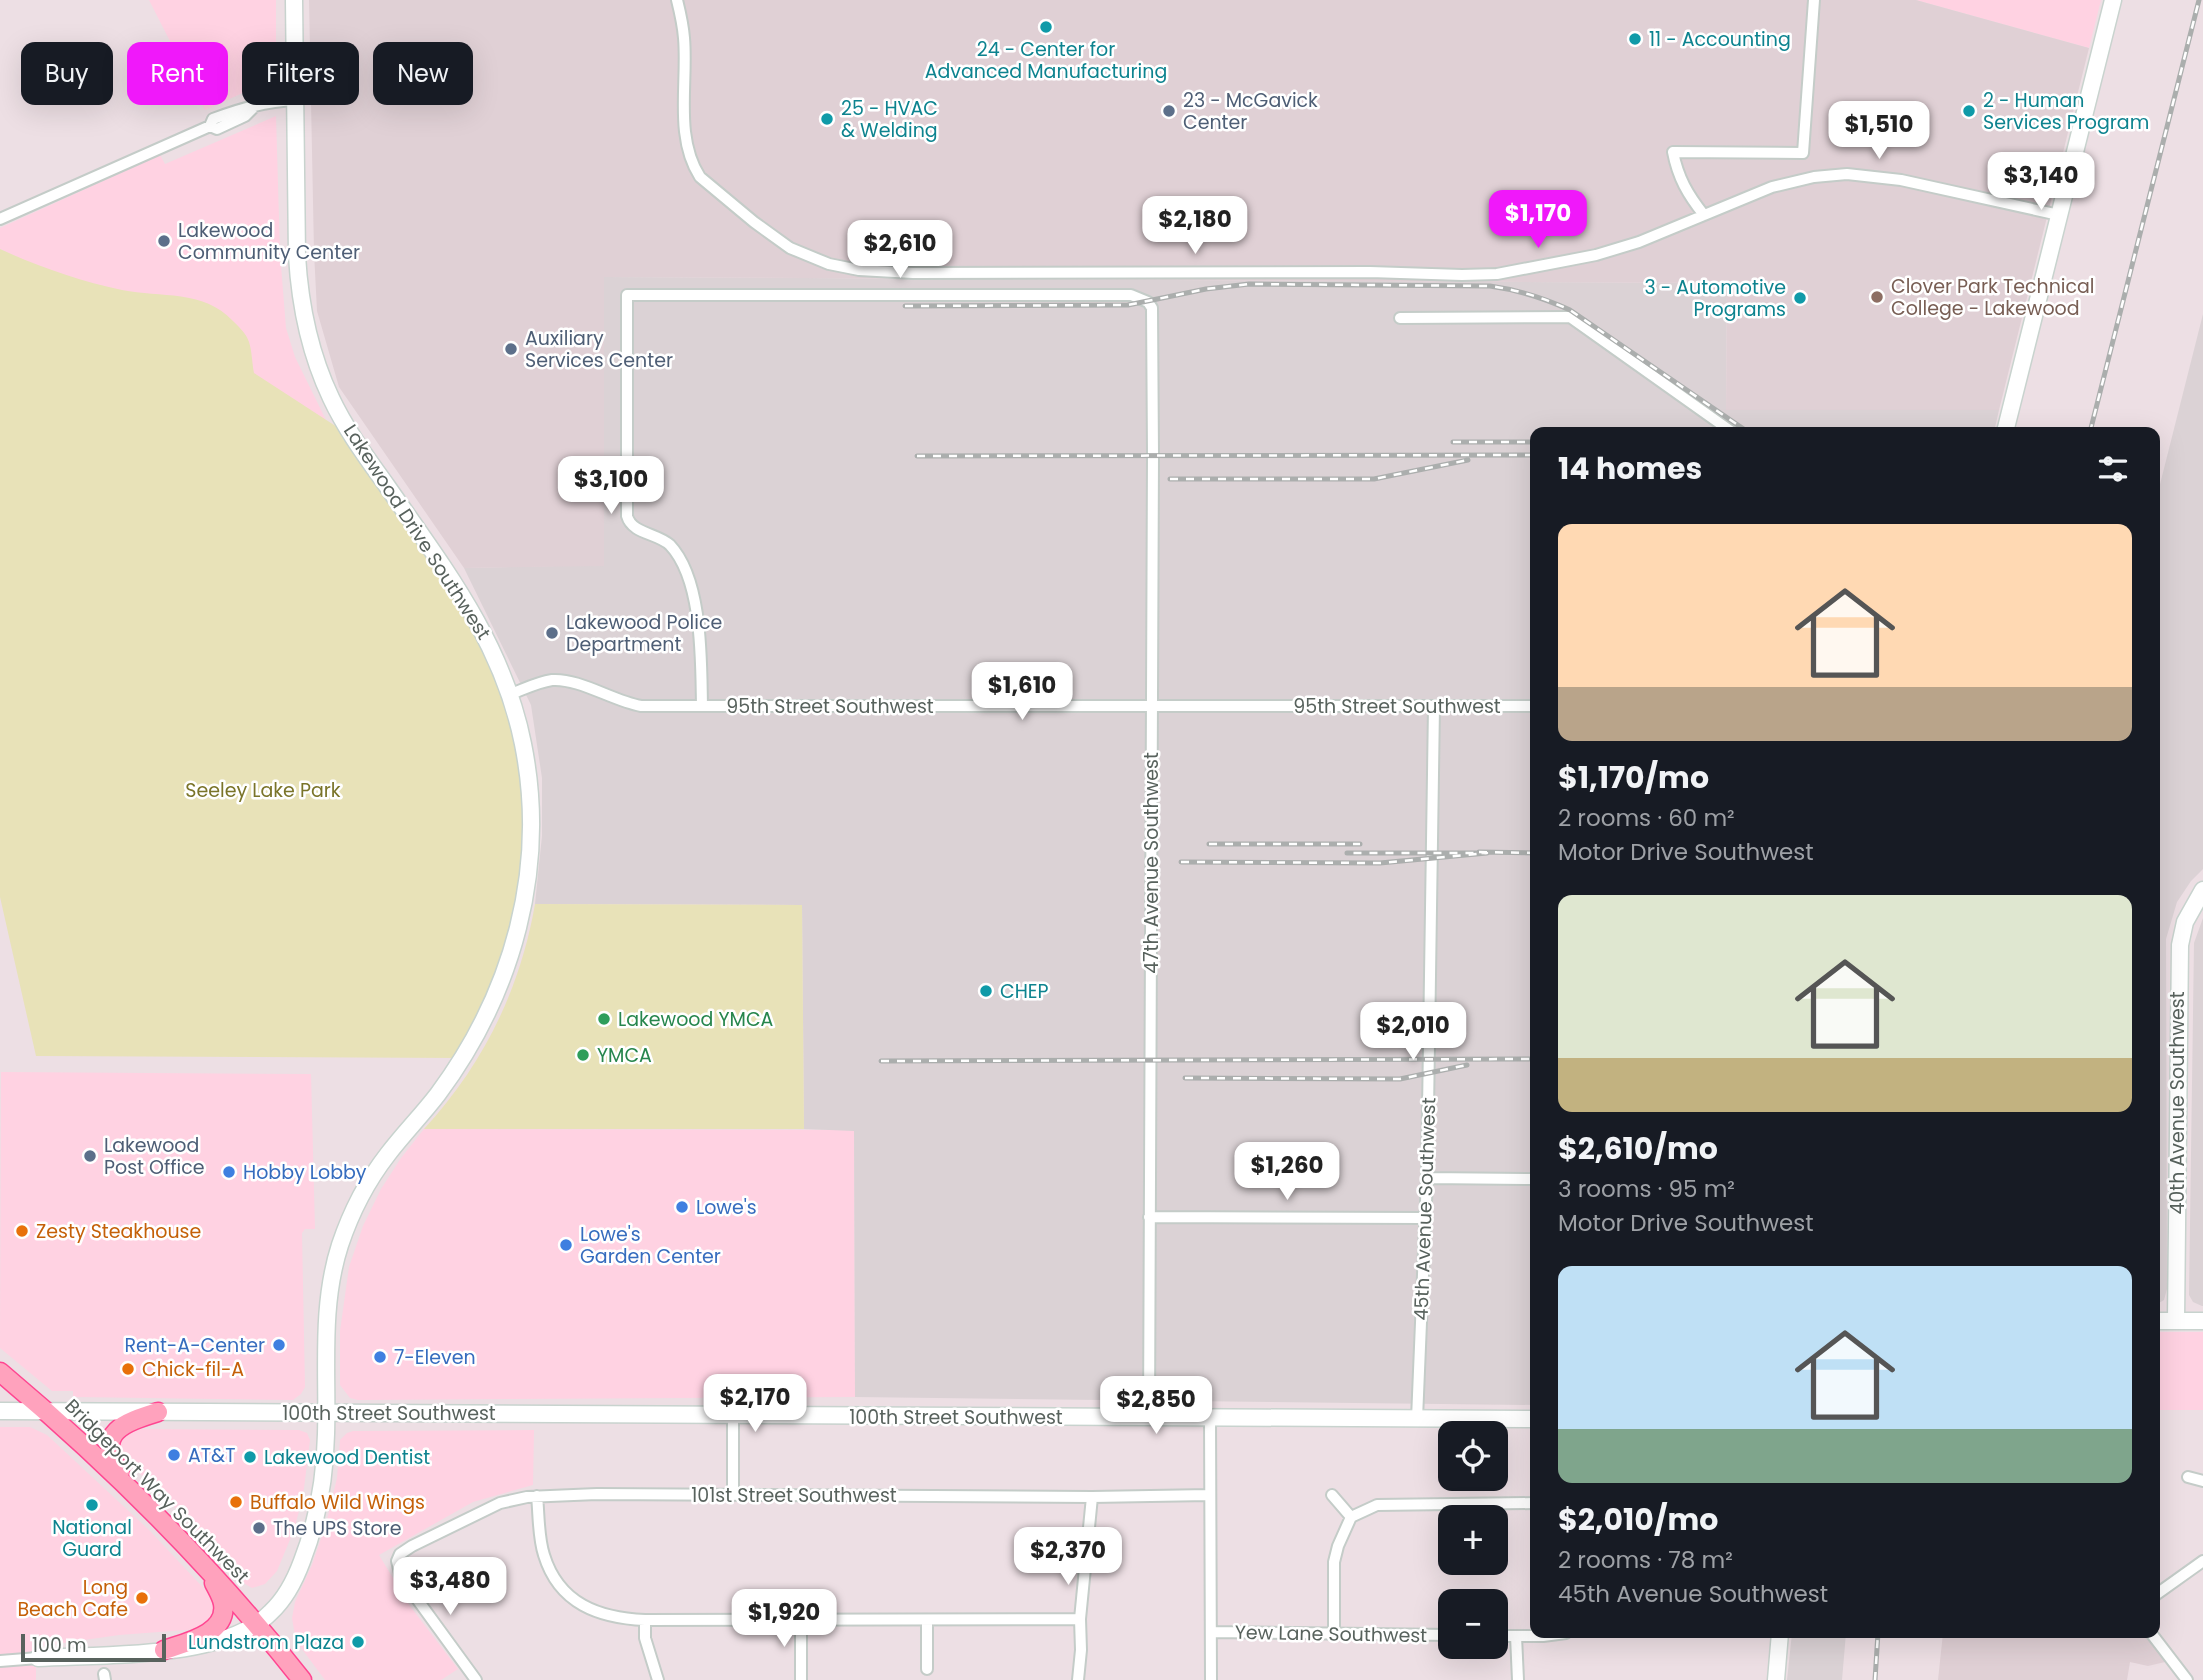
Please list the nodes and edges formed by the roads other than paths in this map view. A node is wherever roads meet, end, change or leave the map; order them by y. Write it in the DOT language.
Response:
graph roads {
  1 [pos="294,0"];
  2 [pos="677,0"];
  3 [pos="1814,0"];
  4 [pos="2113,0"];
  5 [pos="294,42"];
  6 [pos="261,105"];
  7 [pos="295,105"];
  8 [pos="1704,215"];
  9 [pos="2059,215"];
  10 [pos="0,219"];
  11 [pos="1401,318"];
  12 [pos="1725,427"];
  13 [pos="2006,427"];
  14 [pos="511,694"];
  15 [pos="1152,705"];
  16 [pos="702,706"];
  17 [pos="1434,706"];
  18 [pos="1530,706"];
  19 [pos="2203,890"];
  20 [pos="1427,1178"];
  21 [pos="1530,1179"];
  22 [pos="1149,1217"];
  23 [pos="1425,1218"];
  24 [pos="2160,1321"];
  25 [pos="2176,1321"];
  26 [pos="2203,1321"];
  27 [pos="0,1372"];
  28 [pos="0,1411"];
  29 [pos="47,1412"];
  30 [pos="158,1412"];
  31 [pos="326,1413"];
  32 [pos="733,1416"];
  33 [pos="1149,1418"];
  34 [pos="1210,1418"];
  35 [pos="1417,1419"];
  36 [pos="1530,1419"];
  37 [pos="2188,1477"];
  38 [pos="2203,1481"];
  39 [pos="134,1492"];
  40 [pos="733,1494"];
  41 [pos="1209,1495"];
  42 [pos="1332,1495"];
  43 [pos="537,1496"];
  44 [pos="1092,1497"];
  45 [pos="1530,1503"];
  46 [pos="1351,1517"];
  47 [pos="2203,1561"];
  48 [pos="204,1564"];
  49 [pos="2160,1592"];
  50 [pos="801,1619"];
  51 [pos="927,1619"];
  52 [pos="1080,1619"];
  53 [pos="645,1620"];
  54 [pos="257,1624"];
  55 [pos="1211,1632"];
  56 [pos="1334,1633"];
  57 [pos="1438,1635"];
  58 [pos="1530,1635"];
  59 [pos="1508,1636"];
  60 [pos="1516,1636"];
  61 [pos="1780,1638"];
  62 [pos="2155,1638"];
  63 [pos="164,1650"];
  64 [pos="38,1658"];
  65 [pos="0,1661"];
  66 [pos="927,1669"];
  67 [pos="302,1680"];
  68 [pos="476,1680"];
  69 [pos="658,1680"];
  70 [pos="801,1680"];
  71 [pos="1078,1680"];
  72 [pos="1211,1680"];
  73 [pos="1518,1680"];
  74 [pos="1776,1680"];
  75 [pos="2187,1680"];
  1 -- 5 [label="main road, Lakewood Drive Southwest"];
  2 -- 8 [label="street"];
  3 -- 8 [label="street"];
  4 -- 9 [label="main road"];
  6 -- 10 [label="street"];
  7 -- 14 [label="main road, Lakewood Drive Southwest"];
  8 -- 9 [label="street"];
  9 -- 13 [label="main road"];
  11 -- 12 [label="street"];
  14 -- 16 [label="street, 95th Street Southwest"];
  14 -- 31 [label="main road, Lakewood Drive Southwest"];
  15 -- 16 [label="street, 95th Street Southwest"];
  15 -- 16 [label="street, 47th Avenue Southwest"];
  15 -- 17 [label="street, 95th Street Southwest"];
  15 -- 22 [label="street, 47th Avenue Southwest"];
  17 -- 18 [label="street, 95th Street Southwest"];
  17 -- 20 [label="street, 45th Avenue Southwest"];
  19 -- 25 [label="main road, 40th Avenue Southwest"];
  20 -- 21 [label="street"];
  20 -- 23 [label="street, 45th Avenue Southwest"];
  22 -- 23 [label="street"];
  22 -- 33 [label="street, 47th Avenue Southwest"];
  23 -- 35 [label="street, 45th Avenue Southwest"];
  24 -- 25 [label="main road"];
  25 -- 26 [label="main road"];
  27 -- 29 [label="main road, Bridgeport Way Southwest"];
  28 -- 29 [label="main road, 100th Street Southwest"];
  29 -- 30 [label="main road, 100th Street Southwest"];
  29 -- 39 [label="main road, Bridgeport Way Southwest"];
  30 -- 31 [label="main road, 100th Street Southwest"];
  30 -- 39 [label="main road"];
  31 -- 32 [label="main road, 100th Street Southwest"];
  31 -- 54 [label="main road, Lakewood Drive Southwest"];
  32 -- 33 [label="main road, 100th Street Southwest"];
  32 -- 40 [label="street"];
  33 -- 34 [label="main road, 100th Street Southwest"];
  34 -- 35 [label="main road, 100th Street Southwest"];
  34 -- 41 [label="street"];
  35 -- 36 [label="main road, 100th Street Southwest"];
  37 -- 38 [label="street"];
  39 -- 48 [label="main road, Bridgeport Way Southwest"];
  40 -- 43 [label="street, 101st Street Southwest"];
  40 -- 44 [label="street, 101st Street Southwest"];
  41 -- 44 [label="street, 101st Street Southwest"];
  41 -- 55 [label="street"];
  42 -- 46 [label="street"];
  43 -- 53 [label="street"];
  43 -- 68 [label="street, 101st Street Southwest"];
  44 -- 52 [label="street"];
  45 -- 46 [label="street"];
  46 -- 56 [label="street"];
  47 -- 49 [label="street"];
  48 -- 54 [label="main road, Bridgeport Way Southwest"];
  48 -- 63 [label="main road"];
  50 -- 51 [label="street"];
  50 -- 53 [label="street"];
  50 -- 70 [label="street"];
  51 -- 52 [label="street"];
  51 -- 66 [label="street"];
  52 -- 71 [label="street"];
  53 -- 69 [label="street"];
  54 -- 63 [label="main road"];
  54 -- 67 [label="main road, Bridgeport Way Southwest"];
  55 -- 56 [label="street, Yew Lane Southwest"];
  55 -- 72 [label="street"];
  56 -- 57 [label="street, Yew Lane Southwest"];
  58 -- 60 [label="street"];
  59 -- 60 [label="street"];
  60 -- 73 [label="street"];
  61 -- 74 [label="main road"];
  62 -- 75 [label="street"];
  63 -- 64 [label="main road"];
  64 -- 65 [label="street"];
}
